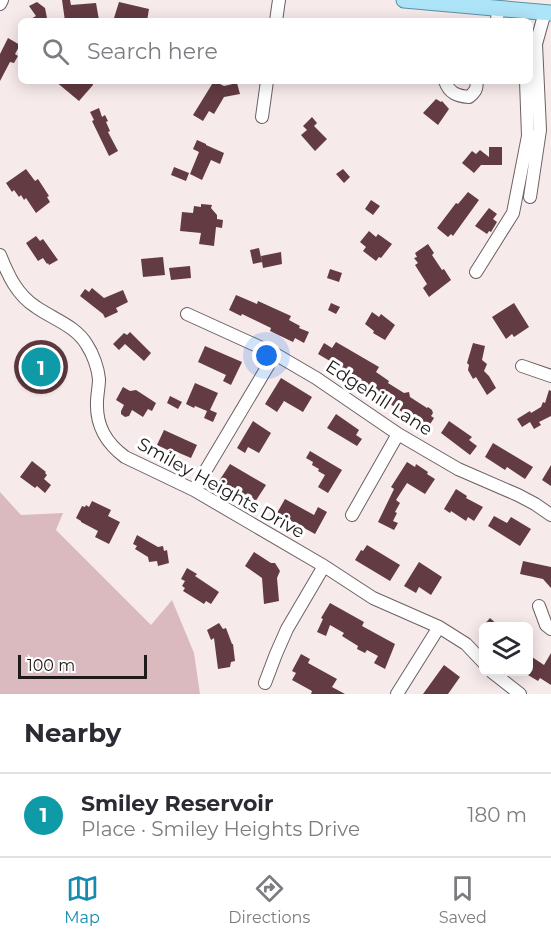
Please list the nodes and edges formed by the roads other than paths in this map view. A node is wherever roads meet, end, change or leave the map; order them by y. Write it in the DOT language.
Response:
graph roads {
  1 [pos="279,0"];
  2 [pos="404,0"];
  3 [pos="498,14"];
  4 [pos="539,14"];
  5 [pos="276,18"];
  6 [pos="267,84"];
  7 [pos="445,84"];
  8 [pos="477,84"];
  9 [pos="526,84"];
  10 [pos="262,117"];
  11 [pos="530,197"];
  12 [pos="0,255"];
  13 [pos="476,272"];
  14 [pos="187,314"];
  15 [pos="276,354"];
  16 [pos="522,366"];
  17 [pos="551,376"];
  18 [pos="398,434"];
  19 [pos="194,490"];
  20 [pos="352,515"];
  21 [pos="551,515"];
  22 [pos="324,566"];
  23 [pos="539,606"];
  24 [pos="439,627"];
  25 [pos="551,629"];
  26 [pos="479,659"];
  27 [pos="497,676"];
  28 [pos="265,683"];
  29 [pos="397,694"];
  30 [pos="520,694"];
  1 -- 5 [label="street"];
  2 -- 3 [label="main road"];
  3 -- 4 [label="main road"];
  4 -- 11 [label="street"];
  6 -- 10 [label="street"];
  7 -- 8 [label="street"];
  9 -- 13 [label="street"];
  12 -- 19 [label="street, Smiley Heights Drive"];
  14 -- 15 [label="street, Edgehill Lane"];
  15 -- 18 [label="street, Edgehill Lane"];
  15 -- 19 [label="street"];
  16 -- 17 [label="street"];
  18 -- 20 [label="street"];
  18 -- 21 [label="street, Edgehill Lane"];
  19 -- 22 [label="street, Smiley Heights Drive"];
  22 -- 24 [label="street, Smiley Heights Drive"];
  22 -- 28 [label="street"];
  23 -- 25 [label="street"];
  24 -- 26 [label="street, Smiley Heights Drive"];
  24 -- 29 [label="street"];
  27 -- 30 [label="street"];
}
